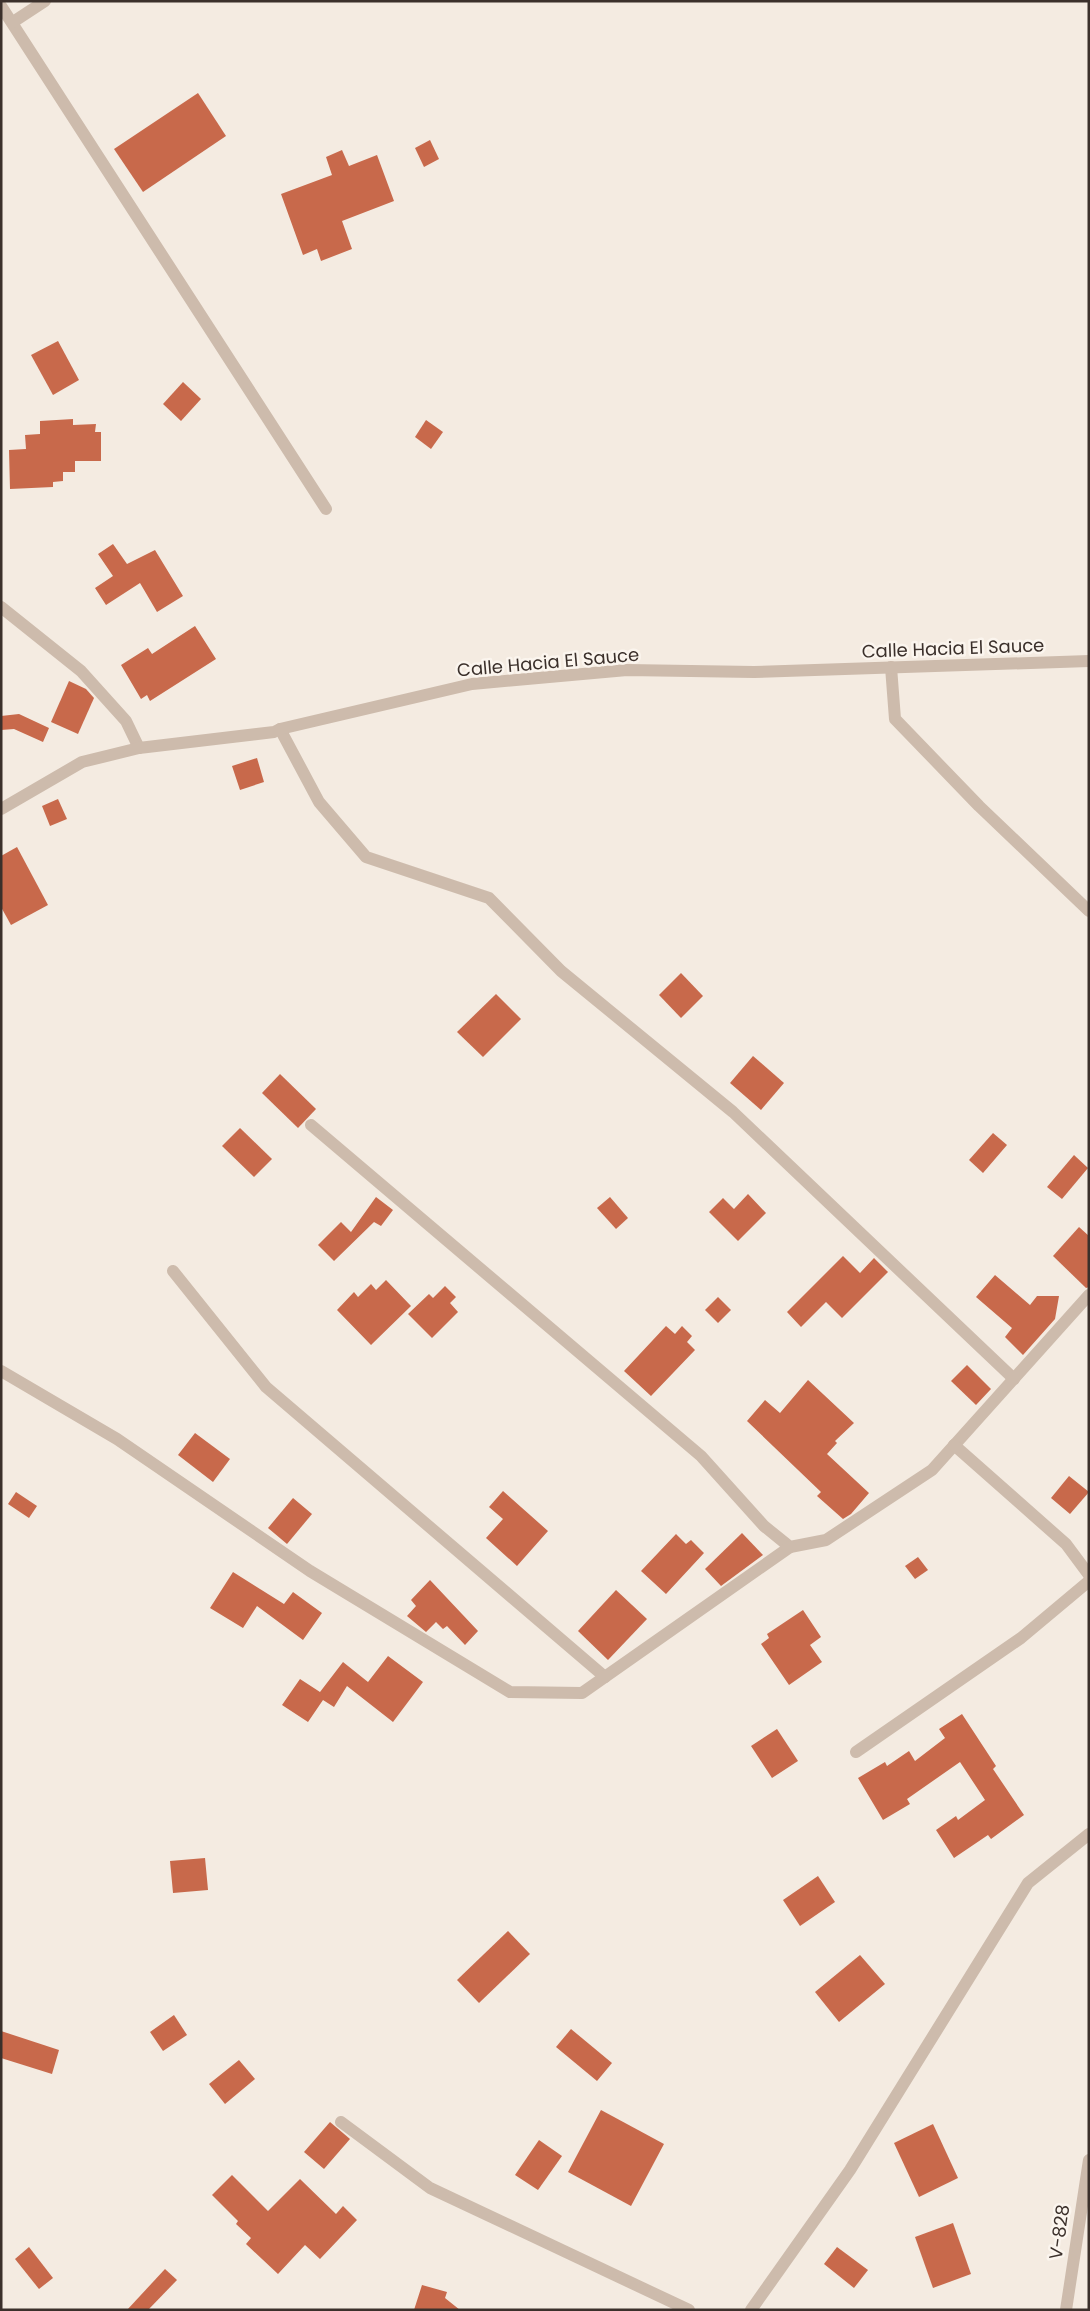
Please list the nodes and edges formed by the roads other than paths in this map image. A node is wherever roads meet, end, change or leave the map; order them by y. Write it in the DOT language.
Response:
graph roads {
  1 [pos="45,1"];
  2 [pos="1,6"];
  3 [pos="13,22"];
  4 [pos="326,509"];
  5 [pos="1,607"];
  6 [pos="1089,661"];
  7 [pos="891,667"];
  8 [pos="280,729"];
  9 [pos="139,748"];
  10 [pos="1,809"];
  11 [pos="1089,911"];
  12 [pos="311,1124"];
  13 [pos="173,1271"];
  14 [pos="1089,1295"];
  15 [pos="1,1371"];
  16 [pos="1014,1379"];
  17 [pos="954,1445"];
  18 [pos="790,1547"];
  19 [pos="1089,1574"];
  20 [pos="1089,1581"];
  21 [pos="605,1677"];
  22 [pos="856,1752"];
  23 [pos="1089,1834"];
  24 [pos="341,2122"];
  25 [pos="1089,2160"];
  26 [pos="689,2310"];
  27 [pos="751,2310"];
  28 [pos="1066,2310"];
  1 -- 3 [label="street"];
  2 -- 3 [label="street"];
  3 -- 4 [label="street"];
  5 -- 9 [label="street"];
  6 -- 7 [label="street, Calle Hacia El Sauce"];
  7 -- 8 [label="street, Calle Hacia El Sauce"];
  7 -- 11 [label="street"];
  8 -- 9 [label="street, Calle Hacia El Sauce"];
  8 -- 16 [label="street"];
  9 -- 10 [label="street, Calle Hacia El Sauce"];
  12 -- 18 [label="street"];
  13 -- 21 [label="street"];
  14 -- 16 [label="street"];
  15 -- 21 [label="street"];
  16 -- 17 [label="street"];
  17 -- 18 [label="street"];
  17 -- 19 [label="street"];
  18 -- 21 [label="street"];
  20 -- 22 [label="street"];
  23 -- 27 [label="street"];
  24 -- 26 [label="street"];
  25 -- 28 [label="street, V-828"];
}
